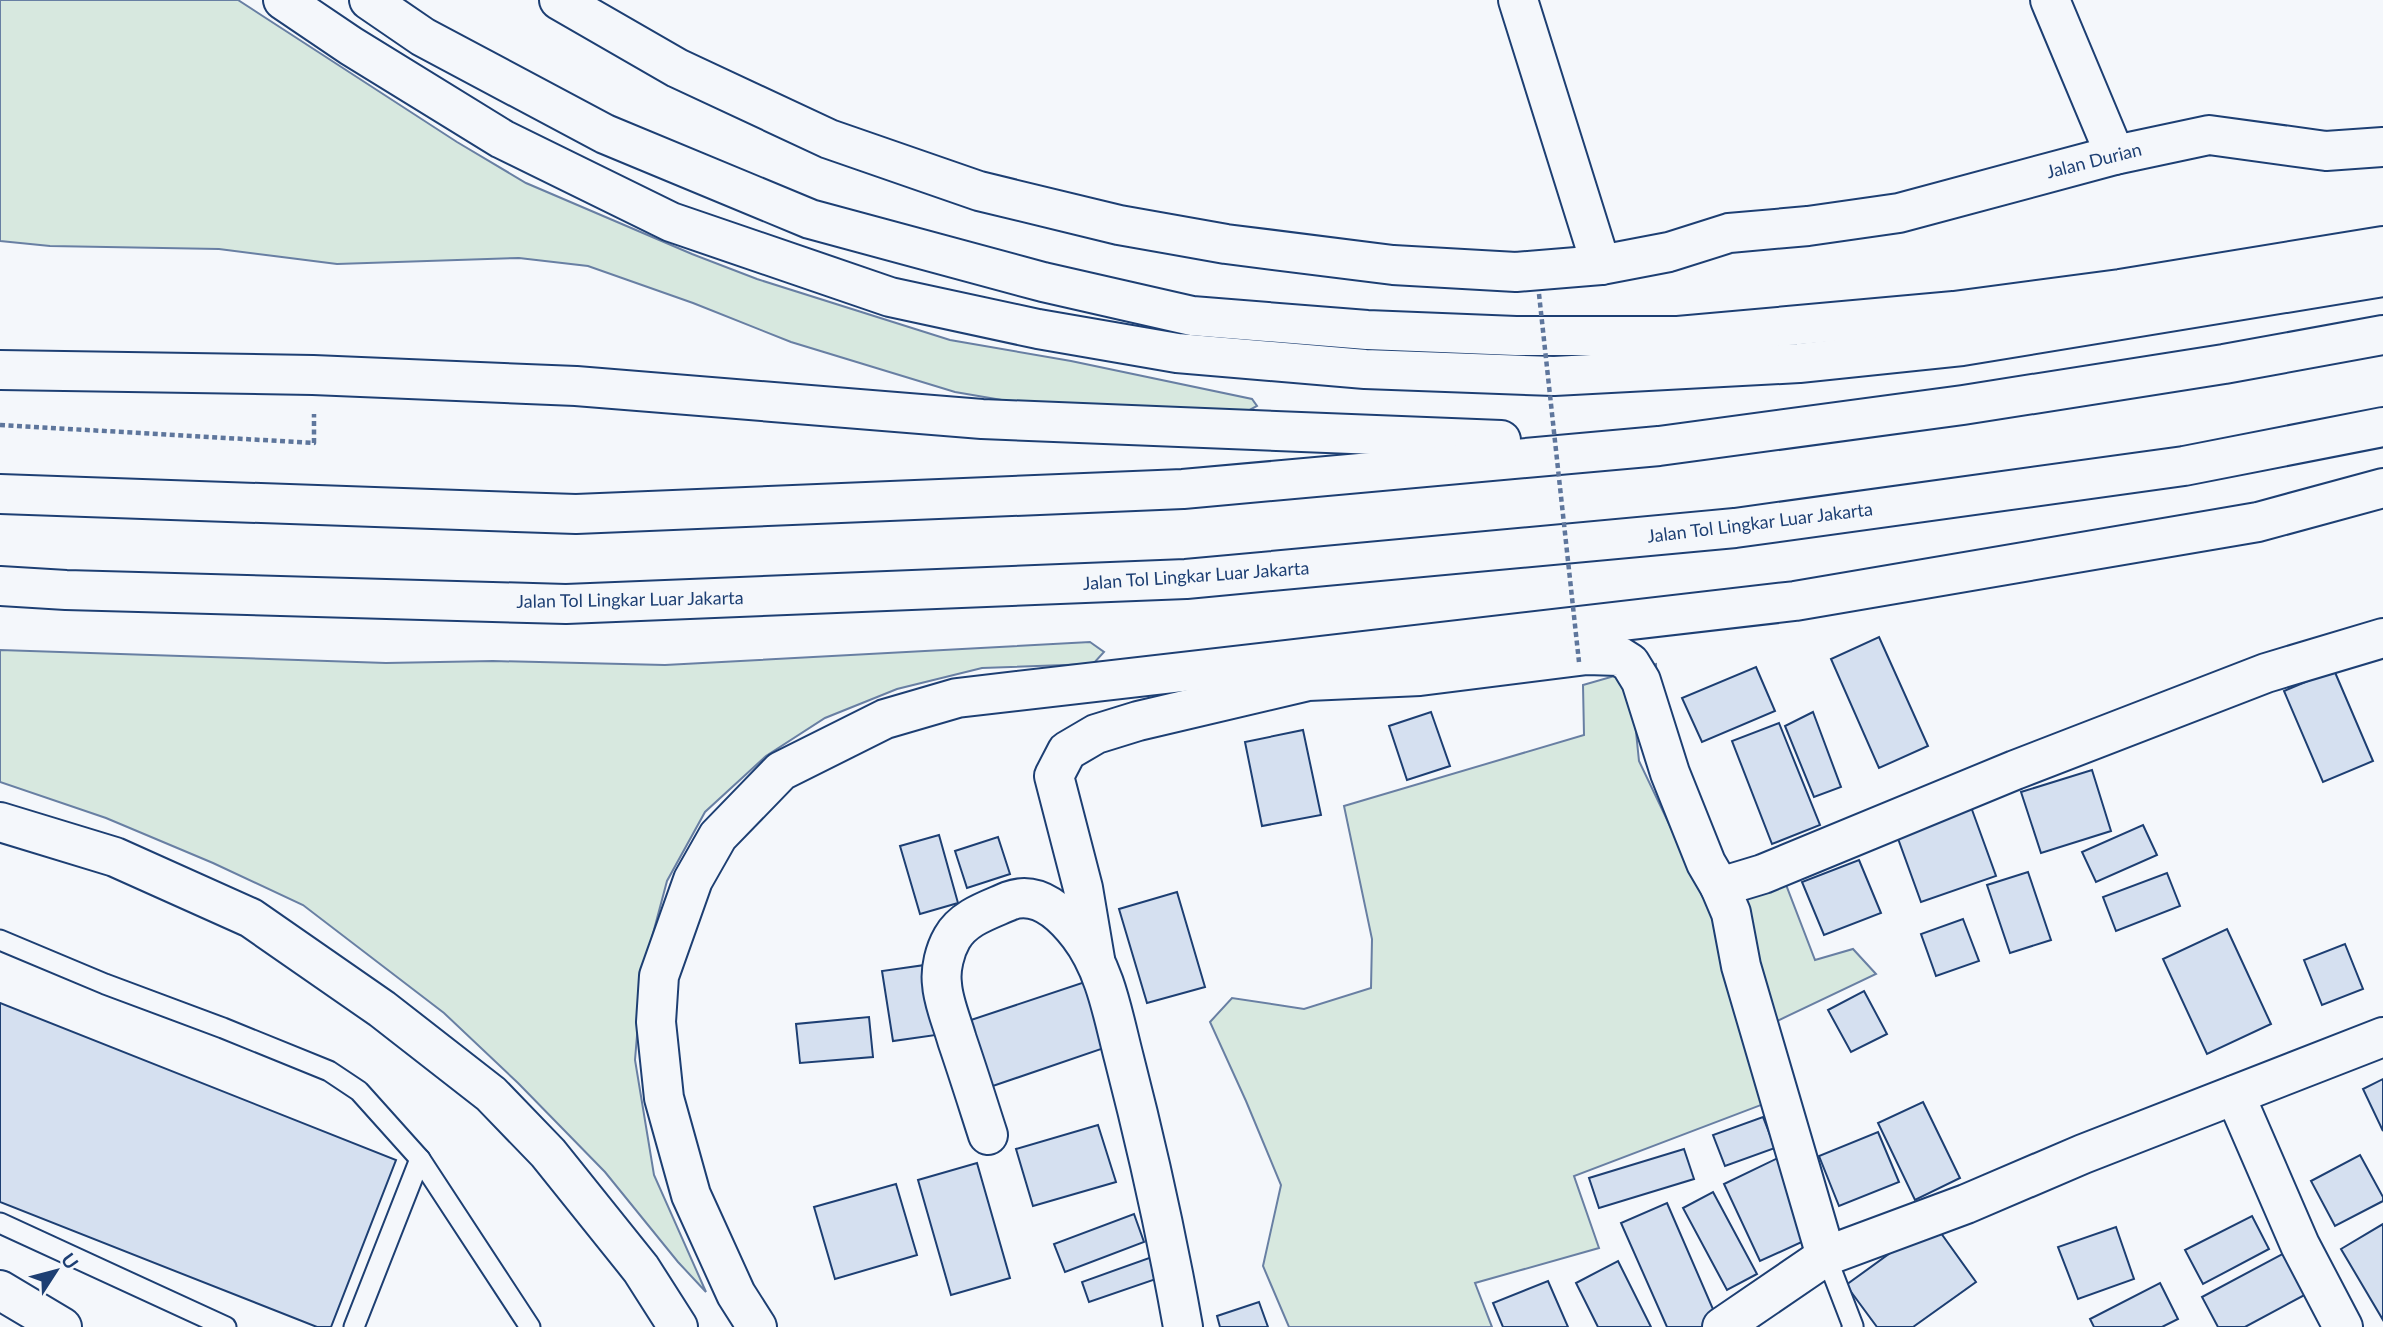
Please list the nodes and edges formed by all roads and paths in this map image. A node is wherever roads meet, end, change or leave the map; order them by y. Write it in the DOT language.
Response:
graph roads {
  1 [pos="283,0"];
  2 [pos="369,0"];
  3 [pos="559,0"];
  4 [pos="1518,0"];
  5 [pos="2050,0"];
  6 [pos="2383,147"];
  7 [pos="2115,155"];
  8 [pos="2383,246"];
  9 [pos="1601,265"];
  10 [pos="2383,276"];
  11 [pos="1539,294"];
  12 [pos="2383,335"];
  13 [pos="0,370"];
  14 [pos="313,375"];
  15 [pos="0,425"];
  16 [pos="2383,427"];
  17 [pos="1659,446"];
  18 [pos="2383,488"];
  19 [pos="0,494"];
  20 [pos="0,586"];
  21 [pos="2383,638"];
  22 [pos="1579,662"];
  23 [pos="0,822"];
  24 [pos="1720,887"];
  25 [pos="0,940"];
  26 [pos="1095,960"];
  27 [pos="2383,1037"];
  28 [pos="2235,1095"];
  29 [pos="988,1135"];
  30 [pos="420,1158"];
  31 [pos="0,1223"];
  32 [pos="1826,1256"];
  33 [pos="0,1290"];
  34 [pos="62,1327"];
  35 [pos="226,1327"];
  36 [pos="354,1327"];
  37 [pos="530,1327"];
  38 [pos="678,1327"];
  39 [pos="757,1327"];
  40 [pos="1183,1327"];
  41 [pos="1723,1327"];
  42 [pos="1852,1327"];
  43 [pos="2343,1327"];
  1 -- 10 [label="main road"];
  2 -- 8 [label="main road"];
  3 -- 9 [label="main road, Jalan Durian"];
  4 -- 9 [label="main road"];
  5 -- 7 [label="main road"];
  6 -- 7 [label="main road, Jalan Durian"];
  7 -- 9 [label="main road, Jalan Durian"];
  11 -- 22 [label="path, bridge"];
  12 -- 17 [label="main road"];
  13 -- 14 [label="main road"];
  14 -- 15 [label="path"];
  14 -- 17 [label="main road"];
  16 -- 20 [label="main road, Jalan Tol Lingkar Luar Jakarta"];
  17 -- 19 [label="main road"];
  18 -- 39 [label="main road"];
  21 -- 24 [label="main road"];
  23 -- 38 [label="main road"];
  24 -- 26 [label="main road"];
  24 -- 32 [label="main road"];
  25 -- 30 [label="lane"];
  26 -- 29 [label="main road"];
  26 -- 40 [label="main road"];
  27 -- 28 [label="main road"];
  28 -- 32 [label="main road"];
  28 -- 43 [label="main road"];
  30 -- 36 [label="lane"];
  30 -- 37 [label="lane"];
  31 -- 35 [label="lane"];
  32 -- 41 [label="main road"];
  32 -- 42 [label="lane"];
  33 -- 34 [label="main road"];
}
